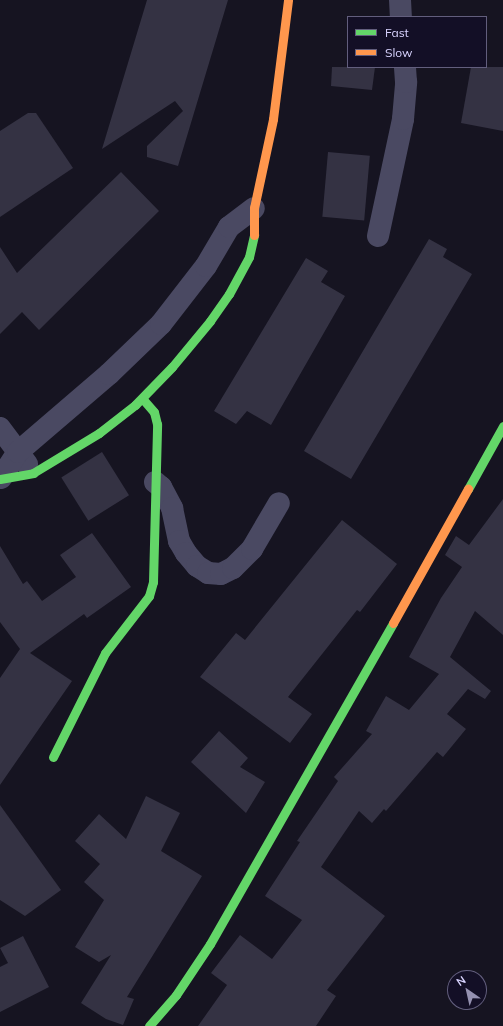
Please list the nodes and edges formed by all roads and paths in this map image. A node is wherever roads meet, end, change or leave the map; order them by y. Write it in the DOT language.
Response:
graph roads {
  1 [pos="288,0"];
  2 [pos="400,0"];
  3 [pos="401,16"];
  4 [pos="405,68"];
  5 [pos="254,208"];
  6 [pos="378,236"];
  7 [pos="142,398"];
  8 [pos="503,426"];
  9 [pos="0,428"];
  10 [pos="18,452"];
  11 [pos="34,473"];
  12 [pos="0,478"];
  13 [pos="156,482"];
  14 [pos="279,503"];
  15 [pos="53,757"];
  16 [pos="149,1026"];
  1 -- 5 [label="street"];
  2 -- 3 [label="street"];
  4 -- 6 [label="street"];
  5 -- 7 [label="street"];
  5 -- 10 [label="street"];
  7 -- 11 [label="street"];
  7 -- 13 [label="street"];
  8 -- 16 [label="street"];
  9 -- 10 [label="street"];
  10 -- 11 [label="street"];
  10 -- 12 [label="street"];
  11 -- 12 [label="street"];
  13 -- 14 [label="street"];
  13 -- 15 [label="street"];
}
